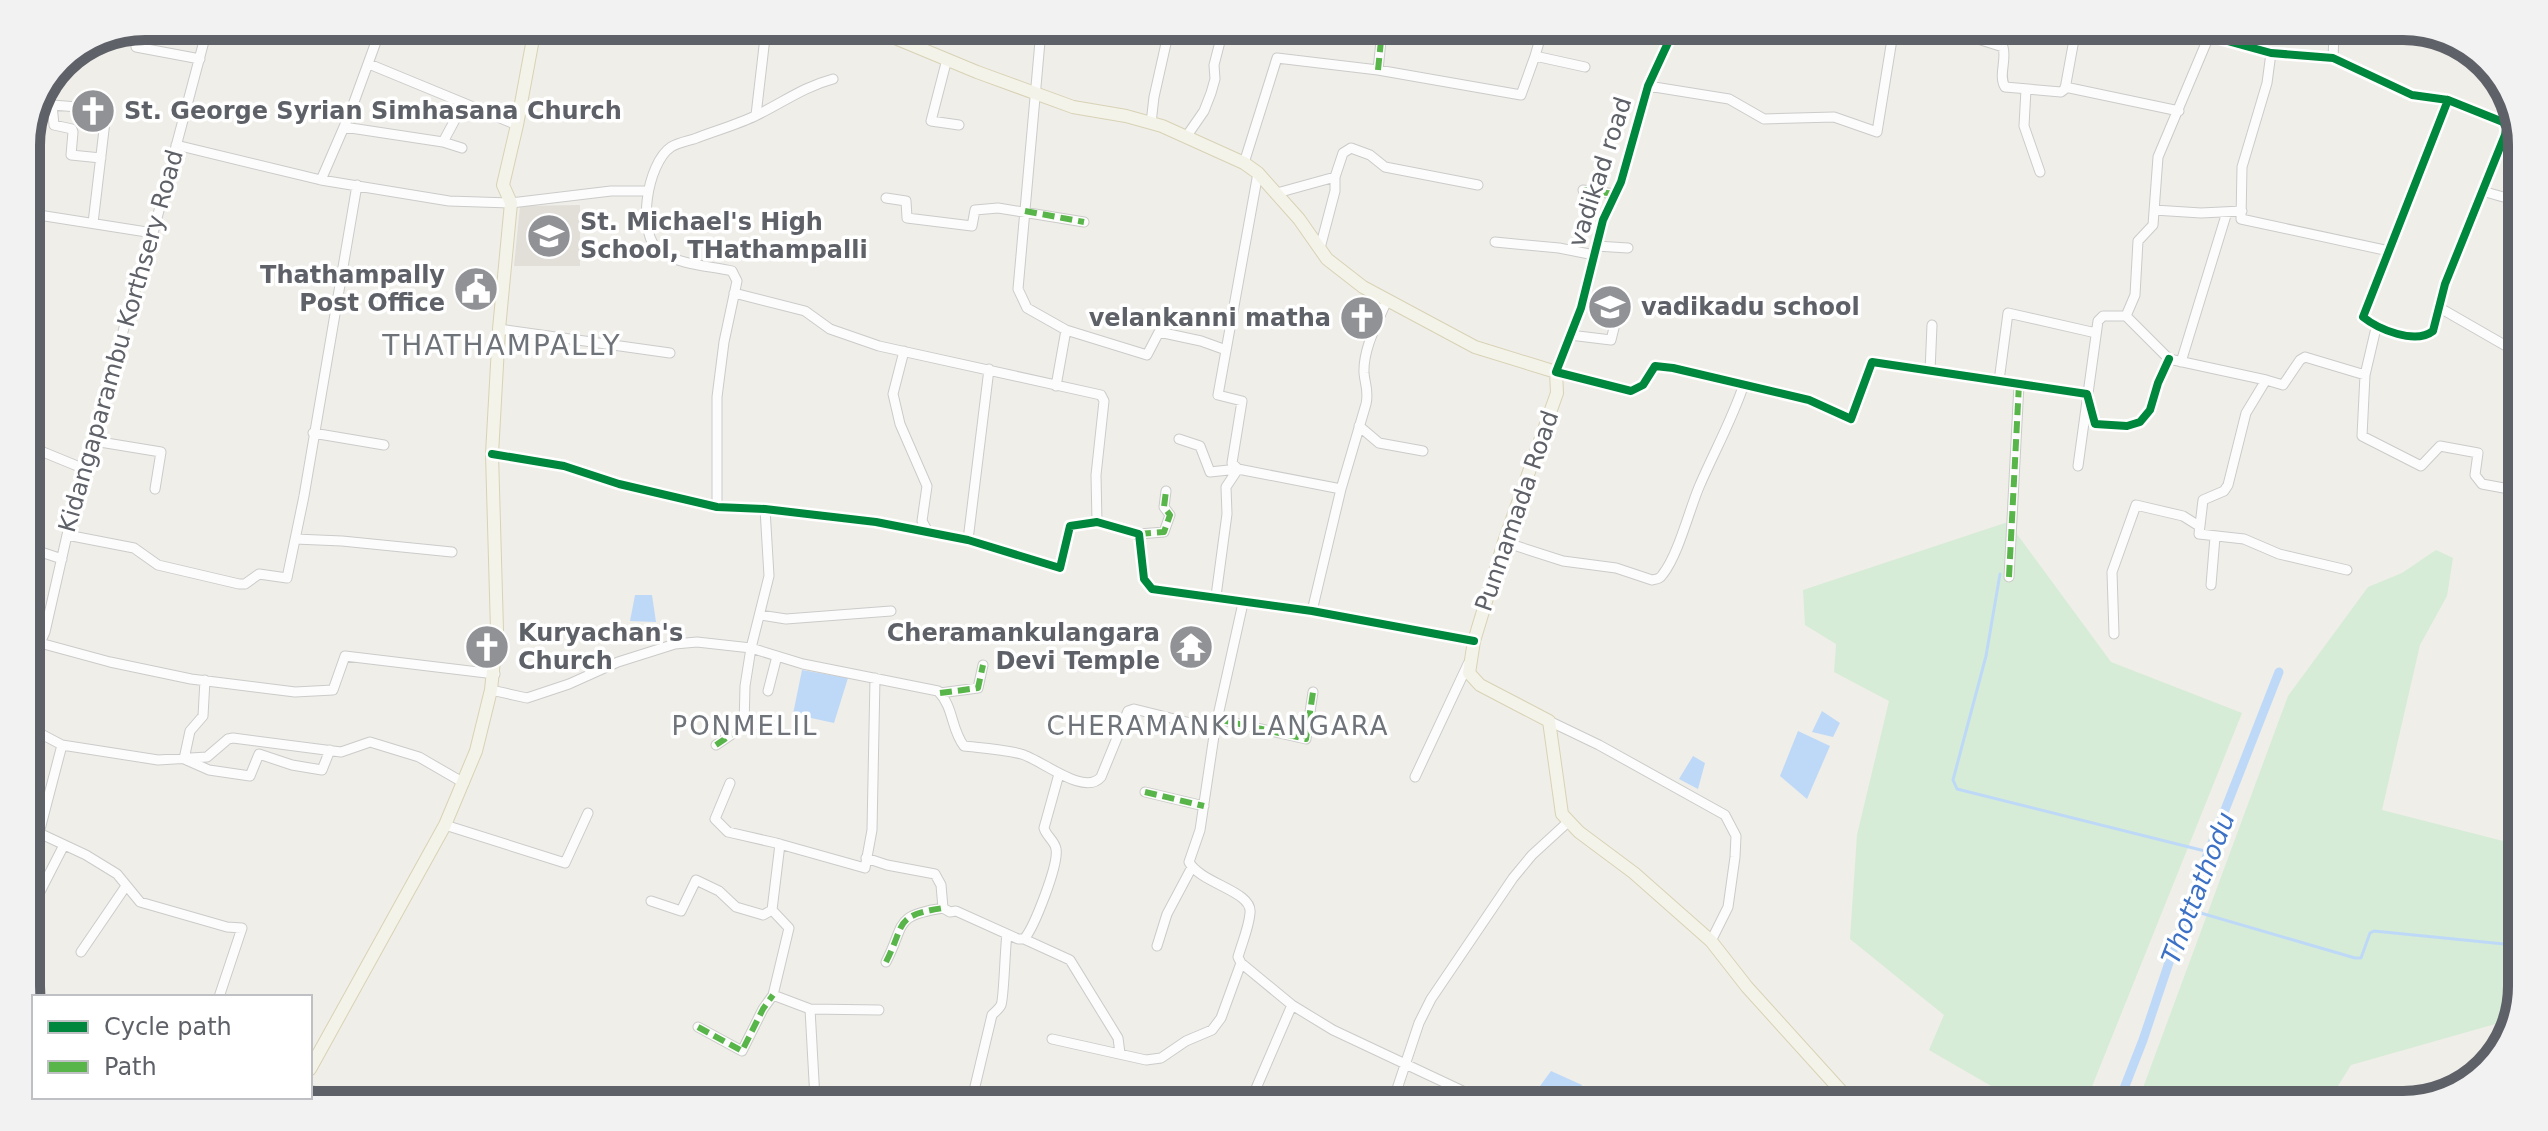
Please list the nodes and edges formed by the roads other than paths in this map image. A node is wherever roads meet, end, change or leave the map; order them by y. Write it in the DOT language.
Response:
graph roads {
  1 [pos="205,40"];
  2 [pos="377,40"];
  3 [pos="533,40"];
  4 [pos="764,40"];
  5 [pos="908,40"];
  6 [pos="1040,40"];
  7 [pos="1167,40"];
  8 [pos="1220,40"];
  9 [pos="1381,40"];
  10 [pos="1540,40"];
  11 [pos="1669,40"];
  12 [pos="1892,40"];
  13 [pos="1981,40"];
  14 [pos="2074,40"];
  15 [pos="2203,40"];
  16 [pos="2223,40"];
  17 [pos="2334,40"];
  18 [pos="136,47"];
  19 [pos="2271,53"];
  20 [pos="1535,56"];
  21 [pos="2333,58"];
  22 [pos="200,59"];
  23 [pos="947,59"];
  24 [pos="369,64"];
  25 [pos="1585,67"];
  26 [pos="1378,70"];
  27 [pos="833,79"];
  28 [pos="1648,86"];
  29 [pos="2065,87"];
  30 [pos="2026,89"];
  31 [pos="1035,93"];
  32 [pos="2448,100"];
  33 [pos="50,103"];
  34 [pos="464,103"];
  35 [pos="52,105"];
  36 [pos="2179,111"];
  37 [pos="756,115"];
  38 [pos="1151,123"];
  39 [pos="517,125"];
  40 [pos="959,125"];
  41 [pos="344,127"];
  42 [pos="1186,137"];
  43 [pos="443,142"];
  44 [pos="176,145"];
  45 [pos="462,148"];
  46 [pos="101,158"];
  47 [pos="1244,163"];
  48 [pos="2040,172"];
  49 [pos="1258,173"];
  50 [pos="1335,177"];
  51 [pos="321,180"];
  52 [pos="357,185"];
  53 [pos="1478,185"];
  54 [pos="1583,190"];
  55 [pos="648,191"];
  56 [pos="2482,191"];
  57 [pos="1277,193"];
  58 [pos="1616,194"];
  59 [pos="886,198"];
  60 [pos="2508,198"];
  61 [pos="511,203"];
  62 [pos="2154,210"];
  63 [pos="1025,211"];
  64 [pos="2242,211"];
  65 [pos="2227,212"];
  66 [pos="40,215"];
  67 [pos="1084,222"];
  68 [pos="93,223"];
  69 [pos="153,233"];
  70 [pos="1495,242"];
  71 [pos="1320,248"];
  72 [pos="1628,248"];
  73 [pos="1595,250"];
  74 [pos="2389,251"];
  75 [pos="734,293"];
  76 [pos="1387,300"];
  77 [pos="1619,308"];
  78 [pos="2440,308"];
  79 [pos="2126,316"];
  80 [pos="1932,325"];
  81 [pos="2376,328"];
  82 [pos="499,329"];
  83 [pos="1066,330"];
  84 [pos="2096,333"];
  85 [pos="1570,335"];
  86 [pos="2508,347"];
  87 [pos="1226,350"];
  88 [pos="904,351"];
  89 [pos="670,353"];
  90 [pos="2169,359"];
  91 [pos="2181,362"];
  92 [pos="989,369"];
  93 [pos="1930,371"];
  94 [pos="1556,372"];
  95 [pos="2365,375"];
  96 [pos="2266,380"];
  97 [pos="1999,381"];
  98 [pos="1744,384"];
  99 [pos="2019,384"];
  100 [pos="1056,386"];
  101 [pos="2087,394"];
  102 [pos="1359,426"];
  103 [pos="313,433"];
  104 [pos="1179,439"];
  105 [pos="94,441"];
  106 [pos="384,445"];
  107 [pos="40,451"];
  108 [pos="1423,451"];
  109 [pos="492,454"];
  110 [pos="2078,466"];
  111 [pos="1238,469"];
  112 [pos="87,470"];
  113 [pos="155,489"];
  114 [pos="1341,489"];
  115 [pos="2508,489"];
  116 [pos="1166,491"];
  117 [pos="717,507"];
  118 [pos="765,509"];
  119 [pos="1097,522"];
  120 [pos="2199,526"];
  121 [pos="928,532"];
  122 [pos="1139,534"];
  123 [pos="67,535"];
  124 [pos="2215,537"];
  125 [pos="295,539"];
  126 [pos="968,540"];
  127 [pos="1504,542"];
  128 [pos="40,552"];
  129 [pos="452,552"];
  130 [pos="62,559"];
  131 [pos="2347,570"];
  132 [pos="2009,577"];
  133 [pos="2211,585"];
  134 [pos="1216,596"];
  135 [pos="1243,603"];
  136 [pos="891,611"];
  137 [pos="1312,611"];
  138 [pos="760,615"];
  139 [pos="2114,634"];
  140 [pos="1474,641"];
  141 [pos="40,643"];
  142 [pos="751,648"];
  143 [pos="777,656"];
  144 [pos="1469,663"];
  145 [pos="983,665"];
  146 [pos="495,674"];
  147 [pos="875,678"];
  148 [pos="205,680"];
  149 [pos="491,690"];
  150 [pos="768,691"];
  151 [pos="1313,692"];
  152 [pos="940,693"];
  153 [pos="1549,721"];
  154 [pos="767,723"];
  155 [pos="1216,724"];
  156 [pos="744,726"];
  157 [pos="40,733"];
  158 [pos="62,745"];
  159 [pos="716,745"];
  160 [pos="330,750"];
  161 [pos="184,759"];
  162 [pos="1059,774"];
  163 [pos="1415,777"];
  164 [pos="464,783"];
  165 [pos="730,783"];
  166 [pos="1145,792"];
  167 [pos="1204,806"];
  168 [pos="588,813"];
  169 [pos="1568,822"];
  170 [pos="445,825"];
  171 [pos="40,829"];
  172 [pos="40,833"];
  173 [pos="780,844"];
  174 [pos="64,845"];
  175 [pos="866,858"];
  176 [pos="1192,867"];
  177 [pos="126,886"];
  178 [pos="40,892"];
  179 [pos="651,901"];
  180 [pos="943,908"];
  181 [pos="772,910"];
  182 [pos="1007,934"];
  183 [pos="1024,939"];
  184 [pos="1711,941"];
  185 [pos="1157,946"];
  186 [pos="81,952"];
  187 [pos="886,962"];
  188 [pos="1241,963"];
  189 [pos="220,995"];
  190 [pos="773,995"];
  191 [pos="1292,1005"];
  192 [pos="810,1009"];
  193 [pos="879,1010"];
  194 [pos="698,1027"];
  195 [pos="1052,1039"];
  196 [pos="1120,1053"];
  197 [pos="1405,1064"];
  198 [pos="312,1065"];
  199 [pos="815,1091"];
  200 [pos="974,1091"];
  201 [pos="1255,1091"];
  202 [pos="1396,1091"];
  203 [pos="1463,1091"];
  204 [pos="1841,1091"];
  1 -- 22 [label="street, Kidangaparambu Korthsery Road"];
  2 -- 24 [label="street"];
  3 -- 39 [label="main road"];
  4 -- 37 [label="street"];
  5 -- 23 [label="main road"];
  6 -- 31 [label="street"];
  7 -- 38 [label="street"];
  8 -- 42 [label="street"];
  9 -- 26 [label="street"];
  10 -- 20 [label="street"];
  11 -- 28 [label="street, vadikad road"];
  12 -- 28 [label="street"];
  13 -- 30 [label="street"];
  14 -- 29 [label="street"];
  15 -- 36 [label="street"];
  16 -- 19 [label="street"];
  17 -- 21 [label="street"];
  18 -- 22 [label="street"];
  19 -- 21 [label="street"];
  19 -- 64 [label="street"];
  20 -- 25 [label="street"];
  20 -- 26 [label="street"];
  21 -- 32 [label="street"];
  22 -- 44 [label="street, Kidangaparambu Korthsery Road"];
  23 -- 31 [label="main road"];
  23 -- 40 [label="street"];
  24 -- 34 [label="street"];
  24 -- 41 [label="street"];
  26 -- 47 [label="street"];
  27 -- 37 [label="street"];
  28 -- 58 [label="street, vadikad road"];
  29 -- 30 [label="street"];
  29 -- 36 [label="street"];
  30 -- 48 [label="street"];
  31 -- 38 [label="main road"];
  31 -- 63 [label="street"];
  32 -- 56 [label="street"];
  32 -- 74 [label="street"];
  33 -- 35 [label="street"];
  34 -- 39 [label="street"];
  34 -- 43 [label="street"];
  35 -- 46 [label="street"];
  35 -- 46 [label="street"];
  36 -- 62 [label="street"];
  37 -- 55 [label="street"];
  38 -- 42 [label="main road"];
  39 -- 61 [label="main road"];
  41 -- 43 [label="street"];
  41 -- 51 [label="street"];
  42 -- 47 [label="main road"];
  43 -- 45 [label="street"];
  44 -- 51 [label="street"];
  44 -- 69 [label="street, Kidangaparambu Korthsery Road"];
  46 -- 68 [label="street"];
  47 -- 49 [label="main road"];
  49 -- 57 [label="main road"];
  49 -- 87 [label="street"];
  50 -- 53 [label="street"];
  50 -- 57 [label="street"];
  50 -- 71 [label="street"];
  51 -- 52 [label="street"];
  52 -- 61 [label="street"];
  52 -- 103 [label="street"];
  54 -- 58 [label="street"];
  55 -- 61 [label="street"];
  55 -- 75 [label="street"];
  56 -- 60 [label="street"];
  56 -- 78 [label="street"];
  57 -- 71 [label="main road"];
  58 -- 73 [label="street, vadikad road"];
  59 -- 63 [label="street"];
  61 -- 82 [label="main road"];
  62 -- 65 [label="street"];
  62 -- 79 [label="street"];
  63 -- 67 [label="street"];
  63 -- 83 [label="street"];
  64 -- 65 [label="street"];
  64 -- 74 [label="street"];
  65 -- 91 [label="street"];
  66 -- 68 [label="street"];
  68 -- 69 [label="street"];
  69 -- 105 [label="street, Kidangaparambu Korthsery Road"];
  70 -- 73 [label="street"];
  71 -- 76 [label="main road"];
  72 -- 73 [label="street"];
  73 -- 85 [label="street, vadikad road"];
  74 -- 81 [label="street"];
  75 -- 88 [label="street"];
  75 -- 117 [label="street"];
  76 -- 94 [label="main road"];
  76 -- 102 [label="street"];
  77 -- 85 [label="street"];
  78 -- 81 [label="street"];
  78 -- 86 [label="street"];
  79 -- 84 [label="street"];
  79 -- 90 [label="street"];
  80 -- 93 [label="street"];
  81 -- 95 [label="street"];
  82 -- 89 [label="street"];
  82 -- 109 [label="main road"];
  83 -- 87 [label="street"];
  83 -- 100 [label="street"];
  84 -- 97 [label="street"];
  84 -- 101 [label="street"];
  85 -- 94 [label="street, vadikad road"];
  87 -- 111 [label="street"];
  88 -- 92 [label="street"];
  88 -- 121 [label="street"];
  90 -- 91 [label="street"];
  90 -- 101 [label="street"];
  91 -- 96 [label="street"];
  92 -- 100 [label="street"];
  92 -- 126 [label="street"];
  93 -- 97 [label="street"];
  93 -- 98 [label="street"];
  94 -- 98 [label="street"];
  94 -- 127 [label="main road, Punnamada Road"];
  95 -- 96 [label="street"];
  95 -- 115 [label="street"];
  96 -- 120 [label="street"];
  97 -- 99 [label="street"];
  98 -- 127 [label="street"];
  99 -- 101 [label="street"];
  99 -- 132 [label="street"];
  100 -- 119 [label="street"];
  101 -- 110 [label="street"];
  102 -- 108 [label="street"];
  102 -- 114 [label="street"];
  103 -- 106 [label="street"];
  103 -- 125 [label="street"];
  104 -- 111 [label="street"];
  105 -- 112 [label="street, Kidangaparambu Korthsery Road"];
  105 -- 113 [label="street"];
  107 -- 112 [label="street"];
  109 -- 117 [label="street"];
  109 -- 146 [label="main road"];
  111 -- 114 [label="street"];
  111 -- 134 [label="street"];
  112 -- 123 [label="street, Kidangaparambu Korthsery Road"];
  114 -- 137 [label="street"];
  116 -- 122 [label="street"];
  117 -- 118 [label="street"];
  118 -- 121 [label="street"];
  118 -- 138 [label="street"];
  119 -- 122 [label="street"];
  119 -- 126 [label="street"];
  120 -- 124 [label="street"];
  120 -- 139 [label="street"];
  121 -- 126 [label="street"];
  122 -- 134 [label="street"];
  123 -- 125 [label="street"];
  123 -- 130 [label="street, Kidangaparambu Korthsery Road"];
  124 -- 131 [label="street"];
  124 -- 133 [label="street"];
  125 -- 129 [label="street"];
  127 -- 140 [label="main road, Punnamada Road"];
  128 -- 130 [label="street"];
  130 -- 141 [label="street, Kidangaparambu Korthsery Road"];
  134 -- 135 [label="street"];
  135 -- 137 [label="street"];
  135 -- 155 [label="street"];
  136 -- 138 [label="street"];
  137 -- 140 [label="street"];
  138 -- 142 [label="street"];
  140 -- 144 [label="main road, Punnamada Road"];
  141 -- 148 [label="street"];
  142 -- 143 [label="street"];
  142 -- 149 [label="street"];
  142 -- 156 [label="street"];
  143 -- 147 [label="street"];
  143 -- 150 [label="street"];
  144 -- 153 [label="main road"];
  144 -- 163 [label="street"];
  145 -- 152 [label="street"];
  146 -- 148 [label="street"];
  146 -- 149 [label="main road"];
  147 -- 152 [label="street"];
  147 -- 175 [label="street"];
  148 -- 161 [label="street"];
  149 -- 164 [label="main road"];
  151 -- 155 [label="street"];
  152 -- 162 [label="street"];
  153 -- 169 [label="main road"];
  153 -- 184 [label="street"];
  154 -- 156 [label="street"];
  155 -- 162 [label="street"];
  155 -- 167 [label="street"];
  156 -- 159 [label="street"];
  157 -- 158 [label="street"];
  158 -- 161 [label="street"];
  158 -- 171 [label="street"];
  160 -- 161 [label="street"];
  160 -- 161 [label="street"];
  160 -- 164 [label="street"];
  162 -- 183 [label="street"];
  164 -- 170 [label="main road"];
  165 -- 173 [label="street"];
  166 -- 167 [label="street"];
  167 -- 176 [label="street"];
  168 -- 170 [label="street"];
  169 -- 184 [label="main road"];
  169 -- 197 [label="street"];
  170 -- 198 [label="main road"];
  172 -- 174 [label="street"];
  173 -- 175 [label="street"];
  173 -- 181 [label="street"];
  174 -- 177 [label="street"];
  174 -- 178 [label="street"];
  175 -- 180 [label="street"];
  176 -- 185 [label="street"];
  176 -- 188 [label="street"];
  177 -- 186 [label="street"];
  177 -- 189 [label="street"];
  179 -- 181 [label="street"];
  180 -- 182 [label="street"];
  180 -- 187 [label="street"];
  181 -- 190 [label="street"];
  182 -- 183 [label="street"];
  182 -- 200 [label="street"];
  183 -- 196 [label="street"];
  184 -- 204 [label="main road"];
  188 -- 191 [label="street"];
  188 -- 196 [label="street"];
  190 -- 192 [label="street"];
  190 -- 194 [label="street"];
  191 -- 197 [label="street"];
  191 -- 201 [label="street"];
  192 -- 193 [label="street"];
  192 -- 199 [label="street"];
  195 -- 196 [label="street"];
  197 -- 202 [label="street"];
  197 -- 203 [label="street"];
}
